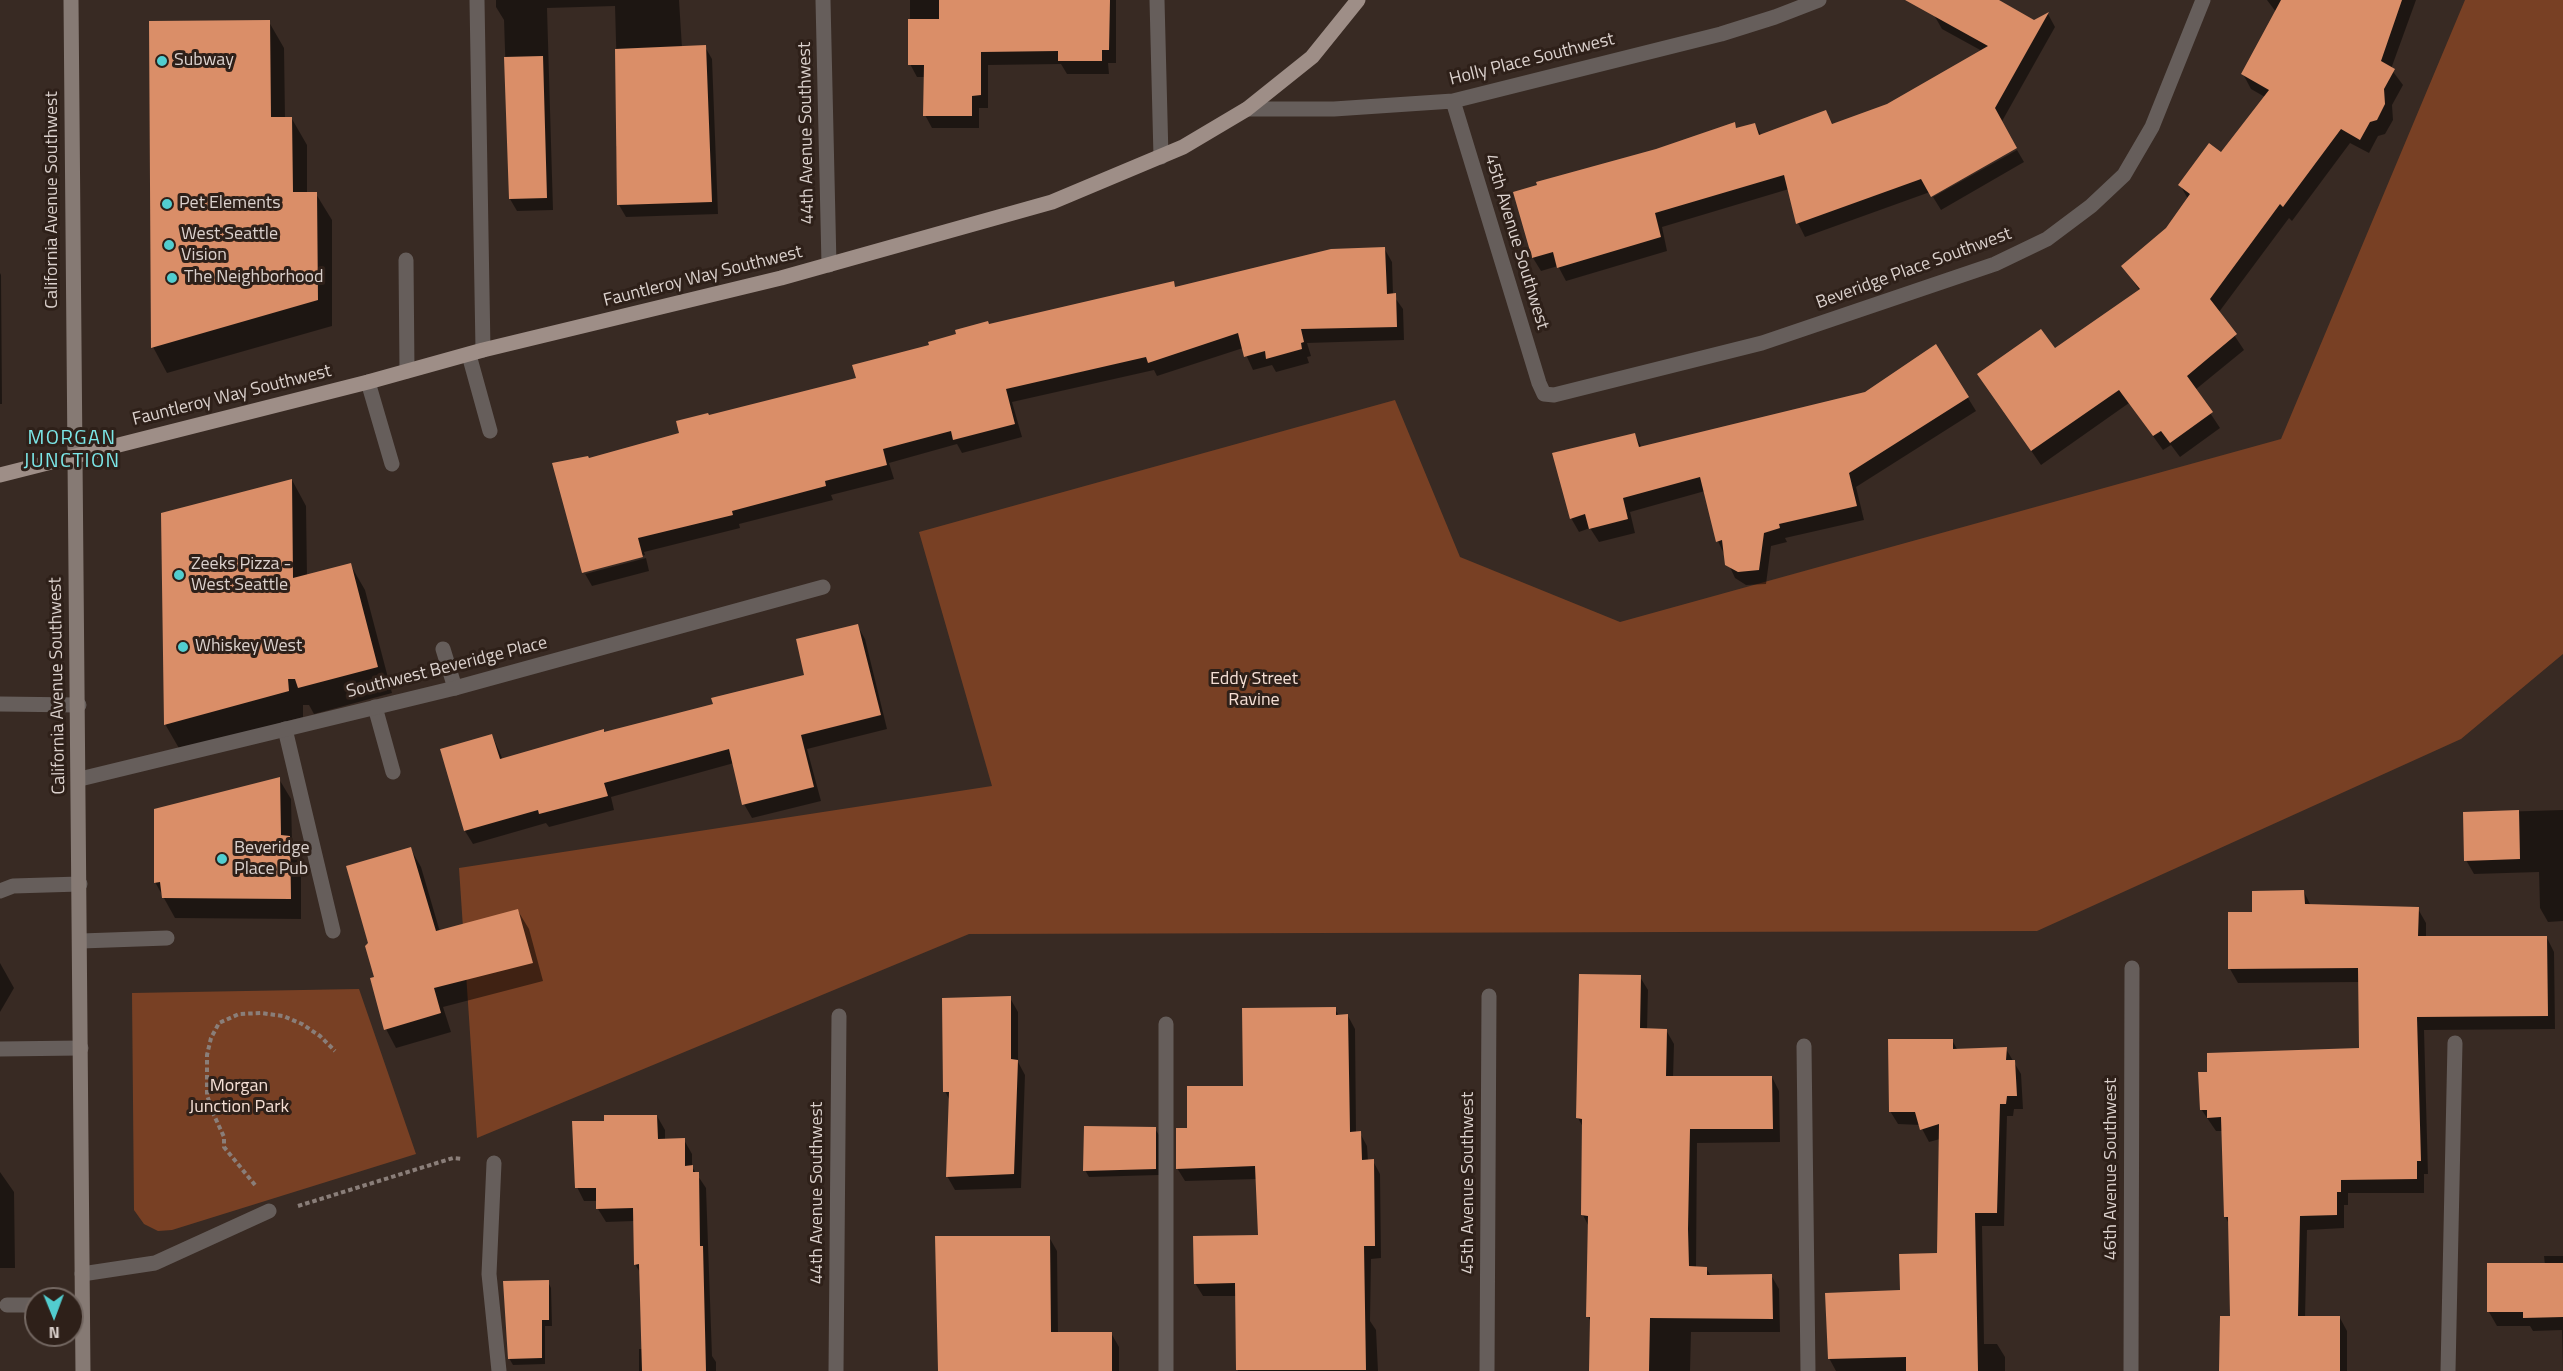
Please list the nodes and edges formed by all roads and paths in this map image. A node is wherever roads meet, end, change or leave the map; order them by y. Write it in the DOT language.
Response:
graph roads {
  1 [pos="71,0"];
  2 [pos="477,0"];
  3 [pos="824,0"];
  4 [pos="1157,0"];
  5 [pos="1358,0"];
  6 [pos="1819,0"];
  7 [pos="2203,0"];
  8 [pos="1453,100"];
  9 [pos="1247,109"];
  10 [pos="1161,157"];
  11 [pos="406,260"];
  12 [pos="829,266"];
  13 [pos="476,353"];
  14 [pos="407,371"];
  15 [pos="368,382"];
  16 [pos="1544,394"];
  17 [pos="490,431"];
  18 [pos="74,456"];
  19 [pos="392,464"];
  20 [pos="0,475"];
  21 [pos="823,587"];
  22 [pos="443,649"];
  23 [pos="455,688"];
  24 [pos="0,704"];
  25 [pos="78,705"];
  26 [pos="375,707"];
  27 [pos="285,729"];
  28 [pos="393,772"];
  29 [pos="80,779"];
  30 [pos="80,884"];
  31 [pos="0,891"];
  32 [pos="333,931"];
  33 [pos="167,938"];
  34 [pos="81,941"];
  35 [pos="2132,968"];
  36 [pos="1489,996"];
  37 [pos="839,1016"];
  38 [pos="1166,1024"];
  39 [pos="2455,1043"];
  40 [pos="1804,1046"];
  41 [pos="81,1048"];
  42 [pos="0,1049"];
  43 [pos="335,1051"];
  44 [pos="494,1163"];
  45 [pos="254,1185"];
  46 [pos="269,1211"];
  47 [pos="82,1274"];
  48 [pos="80,1287"];
  49 [pos="7,1305"];
  50 [pos="24,1305"];
  51 [pos="81,1347"];
  52 [pos="83,1371"];
  53 [pos="499,1371"];
  54 [pos="836,1371"];
  55 [pos="1166,1371"];
  56 [pos="1487,1371"];
  57 [pos="1808,1371"];
  58 [pos="2131,1371"];
  59 [pos="2448,1371"];
  1 -- 18 [label="main road, California Avenue Southwest"];
  2 -- 13 [label="street"];
  3 -- 12 [label="street, 44th Avenue Southwest"];
  4 -- 10 [label="street"];
  5 -- 9 [label="main road, Fauntleroy Way Southwest"];
  6 -- 8 [label="street, Holly Place Southwest"];
  7 -- 16 [label="street, Beveridge Place Southwest"];
  8 -- 9 [label="street, Holly Place Southwest"];
  8 -- 16 [label="street, 45th Avenue Southwest"];
  9 -- 10 [label="main road, Fauntleroy Way Southwest"];
  10 -- 12 [label="main road, Fauntleroy Way Southwest"];
  11 -- 14 [label="street"];
  12 -- 13 [label="main road, Fauntleroy Way Southwest"];
  13 -- 14 [label="main road, Fauntleroy Way Southwest"];
  13 -- 17 [label="street"];
  14 -- 15 [label="main road, Fauntleroy Way Southwest"];
  15 -- 18 [label="main road, Fauntleroy Way Southwest"];
  15 -- 19 [label="street"];
  18 -- 20 [label="main road, Fauntleroy Way Southwest"];
  18 -- 25 [label="main road, California Avenue Southwest"];
  21 -- 23 [label="street, Southwest Beveridge Place"];
  22 -- 23 [label="street"];
  23 -- 26 [label="street, Southwest Beveridge Place"];
  24 -- 25 [label="street"];
  25 -- 29 [label="main road, California Avenue Southwest"];
  26 -- 27 [label="street, Southwest Beveridge Place"];
  26 -- 28 [label="street"];
  27 -- 29 [label="street, Southwest Beveridge Place"];
  27 -- 32 [label="street"];
  29 -- 30 [label="main road, California Avenue Southwest"];
  30 -- 31 [label="street"];
  30 -- 34 [label="main road, California Avenue Southwest"];
  33 -- 34 [label="street"];
  34 -- 41 [label="main road, California Avenue Southwest"];
  35 -- 58 [label="street, 46th Avenue Southwest"];
  36 -- 56 [label="street, 45th Avenue Southwest"];
  37 -- 54 [label="street, 44th Avenue Southwest"];
  38 -- 55 [label="street"];
  39 -- 59 [label="street"];
  40 -- 57 [label="street"];
  41 -- 42 [label="street"];
  41 -- 47 [label="main road, California Avenue Southwest"];
  43 -- 45 [label="path"];
  44 -- 46 [label="path"];
  44 -- 53 [label="street"];
  46 -- 47 [label="street"];
  47 -- 48 [label="main road, California Avenue Southwest"];
  49 -- 50 [label="street"];
  51 -- 52 [label="main road, California Avenue Southwest"];
}
